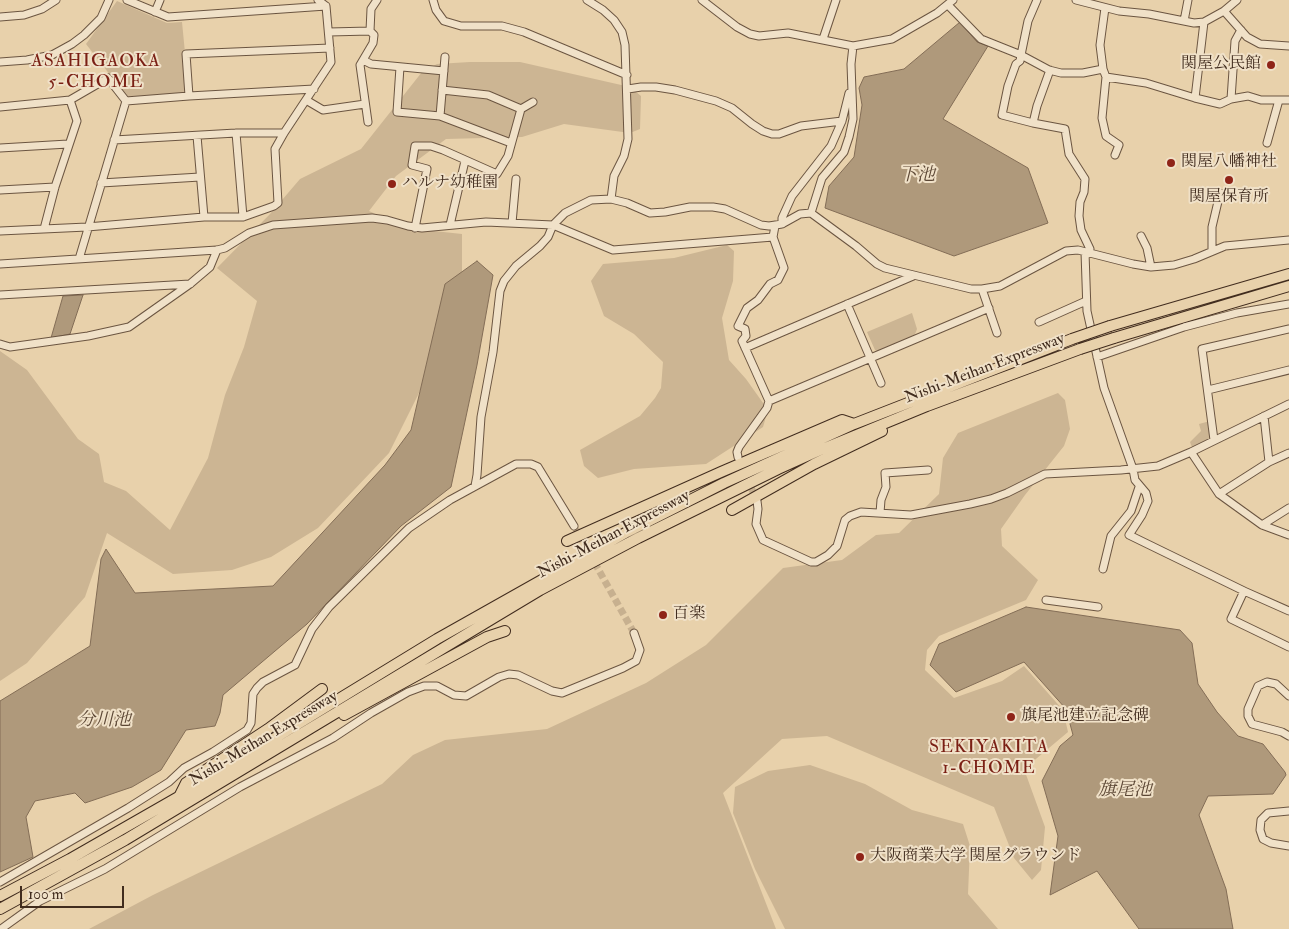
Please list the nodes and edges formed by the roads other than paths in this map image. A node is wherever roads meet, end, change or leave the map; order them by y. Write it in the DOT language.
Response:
graph roads {
  1 [pos="56,0"];
  2 [pos="109,0"];
  3 [pos="127,0"];
  4 [pos="160,0"];
  5 [pos="318,0"];
  6 [pos="377,0"];
  7 [pos="433,0"];
  8 [pos="587,0"];
  9 [pos="702,0"];
  10 [pos="836,0"];
  11 [pos="1037,0"];
  12 [pos="1076,0"];
  13 [pos="1188,0"];
  14 [pos="1236,0"];
  15 [pos="950,3"];
  16 [pos="326,6"];
  17 [pos="1105,8"];
  18 [pos="1224,11"];
  19 [pos="155,12"];
  20 [pos="0,16"];
  21 [pos="1184,21"];
  22 [pos="1204,22"];
  23 [pos="1240,30"];
  24 [pos="370,31"];
  25 [pos="329,32"];
  26 [pos="823,39"];
  27 [pos="853,46"];
  28 [pos="1289,46"];
  29 [pos="330,48"];
  30 [pos="1021,56"];
  31 [pos="445,57"];
  32 [pos="363,60"];
  33 [pos="0,62"];
  34 [pos="400,67"];
  35 [pos="1103,69"];
  36 [pos="1050,70"];
  37 [pos="444,71"];
  38 [pos="627,75"];
  39 [pos="1106,77"];
  40 [pos="852,86"];
  41 [pos="314,89"];
  42 [pos="628,89"];
  43 [pos="442,90"];
  44 [pos="189,96"];
  45 [pos="1195,98"];
  46 [pos="1231,99"];
  47 [pos="70,100"];
  48 [pos="306,100"];
  49 [pos="1279,100"];
  50 [pos="1289,100"];
  51 [pos="126,101"];
  52 [pos="533,102"];
  53 [pos="365,104"];
  54 [pos="0,106"];
  55 [pos="521,109"];
  56 [pos="440,116"];
  57 [pos="842,121"];
  58 [pos="368,122"];
  59 [pos="1033,123"];
  60 [pos="236,133"];
  61 [pos="284,133"];
  62 [pos="197,136"];
  63 [pos="114,140"];
  64 [pos="511,143"];
  65 [pos="1267,143"];
  66 [pos="68,144"];
  67 [pos="0,148"];
  68 [pos="1115,156"];
  69 [pos="466,161"];
  70 [pos="200,177"];
  71 [pos="516,179"];
  72 [pos="101,183"];
  73 [pos="55,187"];
  74 [pos="0,190"];
  75 [pos="1220,193"];
  76 [pos="611,200"];
  77 [pos="811,213"];
  78 [pos="204,217"];
  79 [pos="242,217"];
  80 [pos="512,223"];
  81 [pos="450,225"];
  82 [pos="553,225"];
  83 [pos="778,225"];
  84 [pos="87,227"];
  85 [pos="415,228"];
  86 [pos="44,229"];
  87 [pos="0,231"];
  88 [pos="1141,236"];
  89 [pos="773,237"];
  90 [pos="1289,240"];
  91 [pos="216,250"];
  92 [pos="1212,251"];
  93 [pos="1087,253"];
  94 [pos="79,259"];
  95 [pos="0,264"];
  96 [pos="1151,267"];
  97 [pos="1289,274"];
  98 [pos="913,276"];
  99 [pos="190,284"];
  100 [pos="1289,286"];
  101 [pos="982,289"];
  102 [pos="0,295"];
  103 [pos="1086,301"];
  104 [pos="847,304"];
  105 [pos="1289,304"];
  106 [pos="989,308"];
  107 [pos="1039,322"];
  108 [pos="1289,329"];
  109 [pos="997,333"];
  110 [pos="0,344"];
  111 [pos="745,348"];
  112 [pos="1101,356"];
  113 [pos="869,358"];
  114 [pos="1289,370"];
  115 [pos="881,383"];
  116 [pos="1208,390"];
  117 [pos="769,400"];
  118 [pos="1289,404"];
  119 [pos="927,406"];
  120 [pos="1264,416"];
  121 [pos="854,424"];
  122 [pos="1214,440"];
  123 [pos="1191,452"];
  124 [pos="1289,453"];
  125 [pos="738,457"];
  126 [pos="1269,462"];
  127 [pos="1134,469"];
  128 [pos="928,470"];
  129 [pos="475,486"];
  130 [pos="1140,487"];
  131 [pos="1219,494"];
  132 [pos="757,501"];
  133 [pos="1289,508"];
  134 [pos="732,510"];
  135 [pos="880,512"];
  136 [pos="1262,525"];
  137 [pos="574,526"];
  138 [pos="1289,535"];
  139 [pos="567,540"];
  140 [pos="1103,569"];
  141 [pos="1244,591"];
  142 [pos="1046,600"];
  143 [pos="1098,607"];
  144 [pos="1289,611"];
  145 [pos="505,631"];
  146 [pos="634,634"];
  147 [pos="1289,647"];
  148 [pos="322,689"];
  149 [pos="1289,696"];
  150 [pos="1289,736"];
  151 [pos="263,757"];
  152 [pos="180,796"];
  153 [pos="1289,811"];
  154 [pos="1289,846"];
  155 [pos="0,882"];
  156 [pos="0,896"];
  157 [pos="0,909"];
  158 [pos="1,929"];
  1 -- 20 [label="street"];
  2 -- 33 [label="street"];
  3 -- 19 [label="street"];
  4 -- 19 [label="street"];
  5 -- 16 [label="street"];
  6 -- 24 [label="street"];
  7 -- 38 [label="street"];
  8 -- 38 [label="street"];
  9 -- 26 [label="street"];
  10 -- 26 [label="street"];
  11 -- 30 [label="street"];
  12 -- 17 [label="street"];
  13 -- 21 [label="street"];
  14 -- 18 [label="street"];
  15 -- 27 [label="street"];
  15 -- 30 [label="street"];
  16 -- 19 [label="street"];
  16 -- 25 [label="street"];
  17 -- 21 [label="street"];
  17 -- 35 [label="street"];
  18 -- 22 [label="street"];
  18 -- 23 [label="street"];
  21 -- 22 [label="street"];
  22 -- 45 [label="street"];
  23 -- 28 [label="street"];
  23 -- 46 [label="street"];
  24 -- 25 [label="street"];
  24 -- 32 [label="street"];
  25 -- 29 [label="street"];
  26 -- 27 [label="street"];
  27 -- 40 [label="street"];
  29 -- 41 [label="street"];
  29 -- 44 [label="street"];
  30 -- 36 [label="street"];
  30 -- 59 [label="street"];
  31 -- 37 [label="street"];
  32 -- 34 [label="street"];
  32 -- 53 [label="street"];
  34 -- 37 [label="street"];
  34 -- 56 [label="street"];
  35 -- 36 [label="street"];
  35 -- 39 [label="street"];
  36 -- 59 [label="street"];
  37 -- 43 [label="street"];
  38 -- 42 [label="street"];
  39 -- 45 [label="street"];
  39 -- 68 [label="street"];
  40 -- 57 [label="street"];
  40 -- 77 [label="street"];
  41 -- 44 [label="street"];
  41 -- 48 [label="street"];
  42 -- 57 [label="street"];
  42 -- 76 [label="street"];
  43 -- 55 [label="street"];
  43 -- 56 [label="street"];
  44 -- 51 [label="street"];
  45 -- 46 [label="street"];
  46 -- 49 [label="street"];
  47 -- 51 [label="street"];
  47 -- 54 [label="street"];
  47 -- 66 [label="street"];
  48 -- 53 [label="street"];
  48 -- 61 [label="street"];
  49 -- 50 [label="street"];
  49 -- 65 [label="street"];
  51 -- 63 [label="street"];
  52 -- 55 [label="street"];
  53 -- 58 [label="street"];
  55 -- 64 [label="street"];
  56 -- 64 [label="street"];
  57 -- 83 [label="street"];
  59 -- 93 [label="street"];
  60 -- 61 [label="street"];
  60 -- 62 [label="street"];
  60 -- 79 [label="street"];
  61 -- 79 [label="street"];
  62 -- 63 [label="street"];
  62 -- 70 [label="street"];
  63 -- 72 [label="street"];
  64 -- 69 [label="street"];
  66 -- 67 [label="street"];
  66 -- 73 [label="street"];
  69 -- 81 [label="street"];
  69 -- 85 [label="street"];
  70 -- 72 [label="street"];
  70 -- 78 [label="street"];
  71 -- 80 [label="street"];
  72 -- 84 [label="street"];
  73 -- 74 [label="street"];
  73 -- 86 [label="street"];
  75 -- 92 [label="street"];
  76 -- 82 [label="street"];
  76 -- 83 [label="street"];
  77 -- 83 [label="street"];
  77 -- 98 [label="street"];
  78 -- 79 [label="street"];
  78 -- 84 [label="street"];
  80 -- 81 [label="street"];
  80 -- 82 [label="street"];
  81 -- 85 [label="street"];
  82 -- 89 [label="street"];
  82 -- 129 [label="street"];
  83 -- 89 [label="street"];
  84 -- 86 [label="street"];
  84 -- 94 [label="street"];
  85 -- 91 [label="street"];
  86 -- 87 [label="street"];
  88 -- 96 [label="street"];
  89 -- 111 [label="street"];
  90 -- 92 [label="street"];
  91 -- 94 [label="street"];
  91 -- 99 [label="street"];
  92 -- 96 [label="street"];
  93 -- 96 [label="street"];
  93 -- 101 [label="street"];
  93 -- 103 [label="street"];
  94 -- 95 [label="street"];
  97 -- 121 [label="highway, Nishi-Meihan Expressway, bridge"];
  98 -- 101 [label="street"];
  98 -- 104 [label="street"];
  99 -- 102 [label="street"];
  99 -- 110 [label="street"];
  100 -- 119 [label="highway, Nishi-Meihan Expressway, bridge"];
  101 -- 106 [label="street"];
  103 -- 107 [label="street"];
  103 -- 112 [label="street"];
  104 -- 111 [label="street"];
  104 -- 113 [label="street"];
  105 -- 112 [label="street"];
  106 -- 109 [label="street"];
  106 -- 113 [label="street"];
  108 -- 116 [label="street"];
  111 -- 117 [label="street"];
  112 -- 127 [label="street"];
  113 -- 115 [label="street"];
  113 -- 117 [label="street"];
  114 -- 116 [label="street"];
  116 -- 122 [label="street"];
  117 -- 125 [label="street"];
  118 -- 120 [label="street"];
  119 -- 134 [label="highway"];
  119 -- 151 [label="highway, Nishi-Meihan Expressway"];
  120 -- 122 [label="street"];
  120 -- 126 [label="street"];
  121 -- 139 [label="highway"];
  121 -- 152 [label="highway, Nishi-Meihan Expressway"];
  122 -- 123 [label="street"];
  123 -- 127 [label="street"];
  123 -- 131 [label="street"];
  124 -- 126 [label="street"];
  126 -- 131 [label="street"];
  127 -- 130 [label="street"];
  127 -- 135 [label="street"];
  128 -- 135 [label="street"];
  129 -- 137 [label="street"];
  129 -- 155 [label="street"];
  130 -- 140 [label="street"];
  130 -- 141 [label="street"];
  131 -- 136 [label="street"];
  132 -- 135 [label="street"];
  133 -- 136 [label="street"];
  136 -- 138 [label="street"];
  141 -- 144 [label="street"];
  141 -- 147 [label="street"];
  142 -- 143 [label="street"];
  145 -- 151 [label="highway"];
  146 -- 158 [label="street"];
  148 -- 152 [label="highway"];
  149 -- 150 [label="street"];
  151 -- 157 [label="highway, Nishi-Meihan Expressway"];
  152 -- 156 [label="highway, Nishi-Meihan Expressway"];
  153 -- 154 [label="street"];
}
